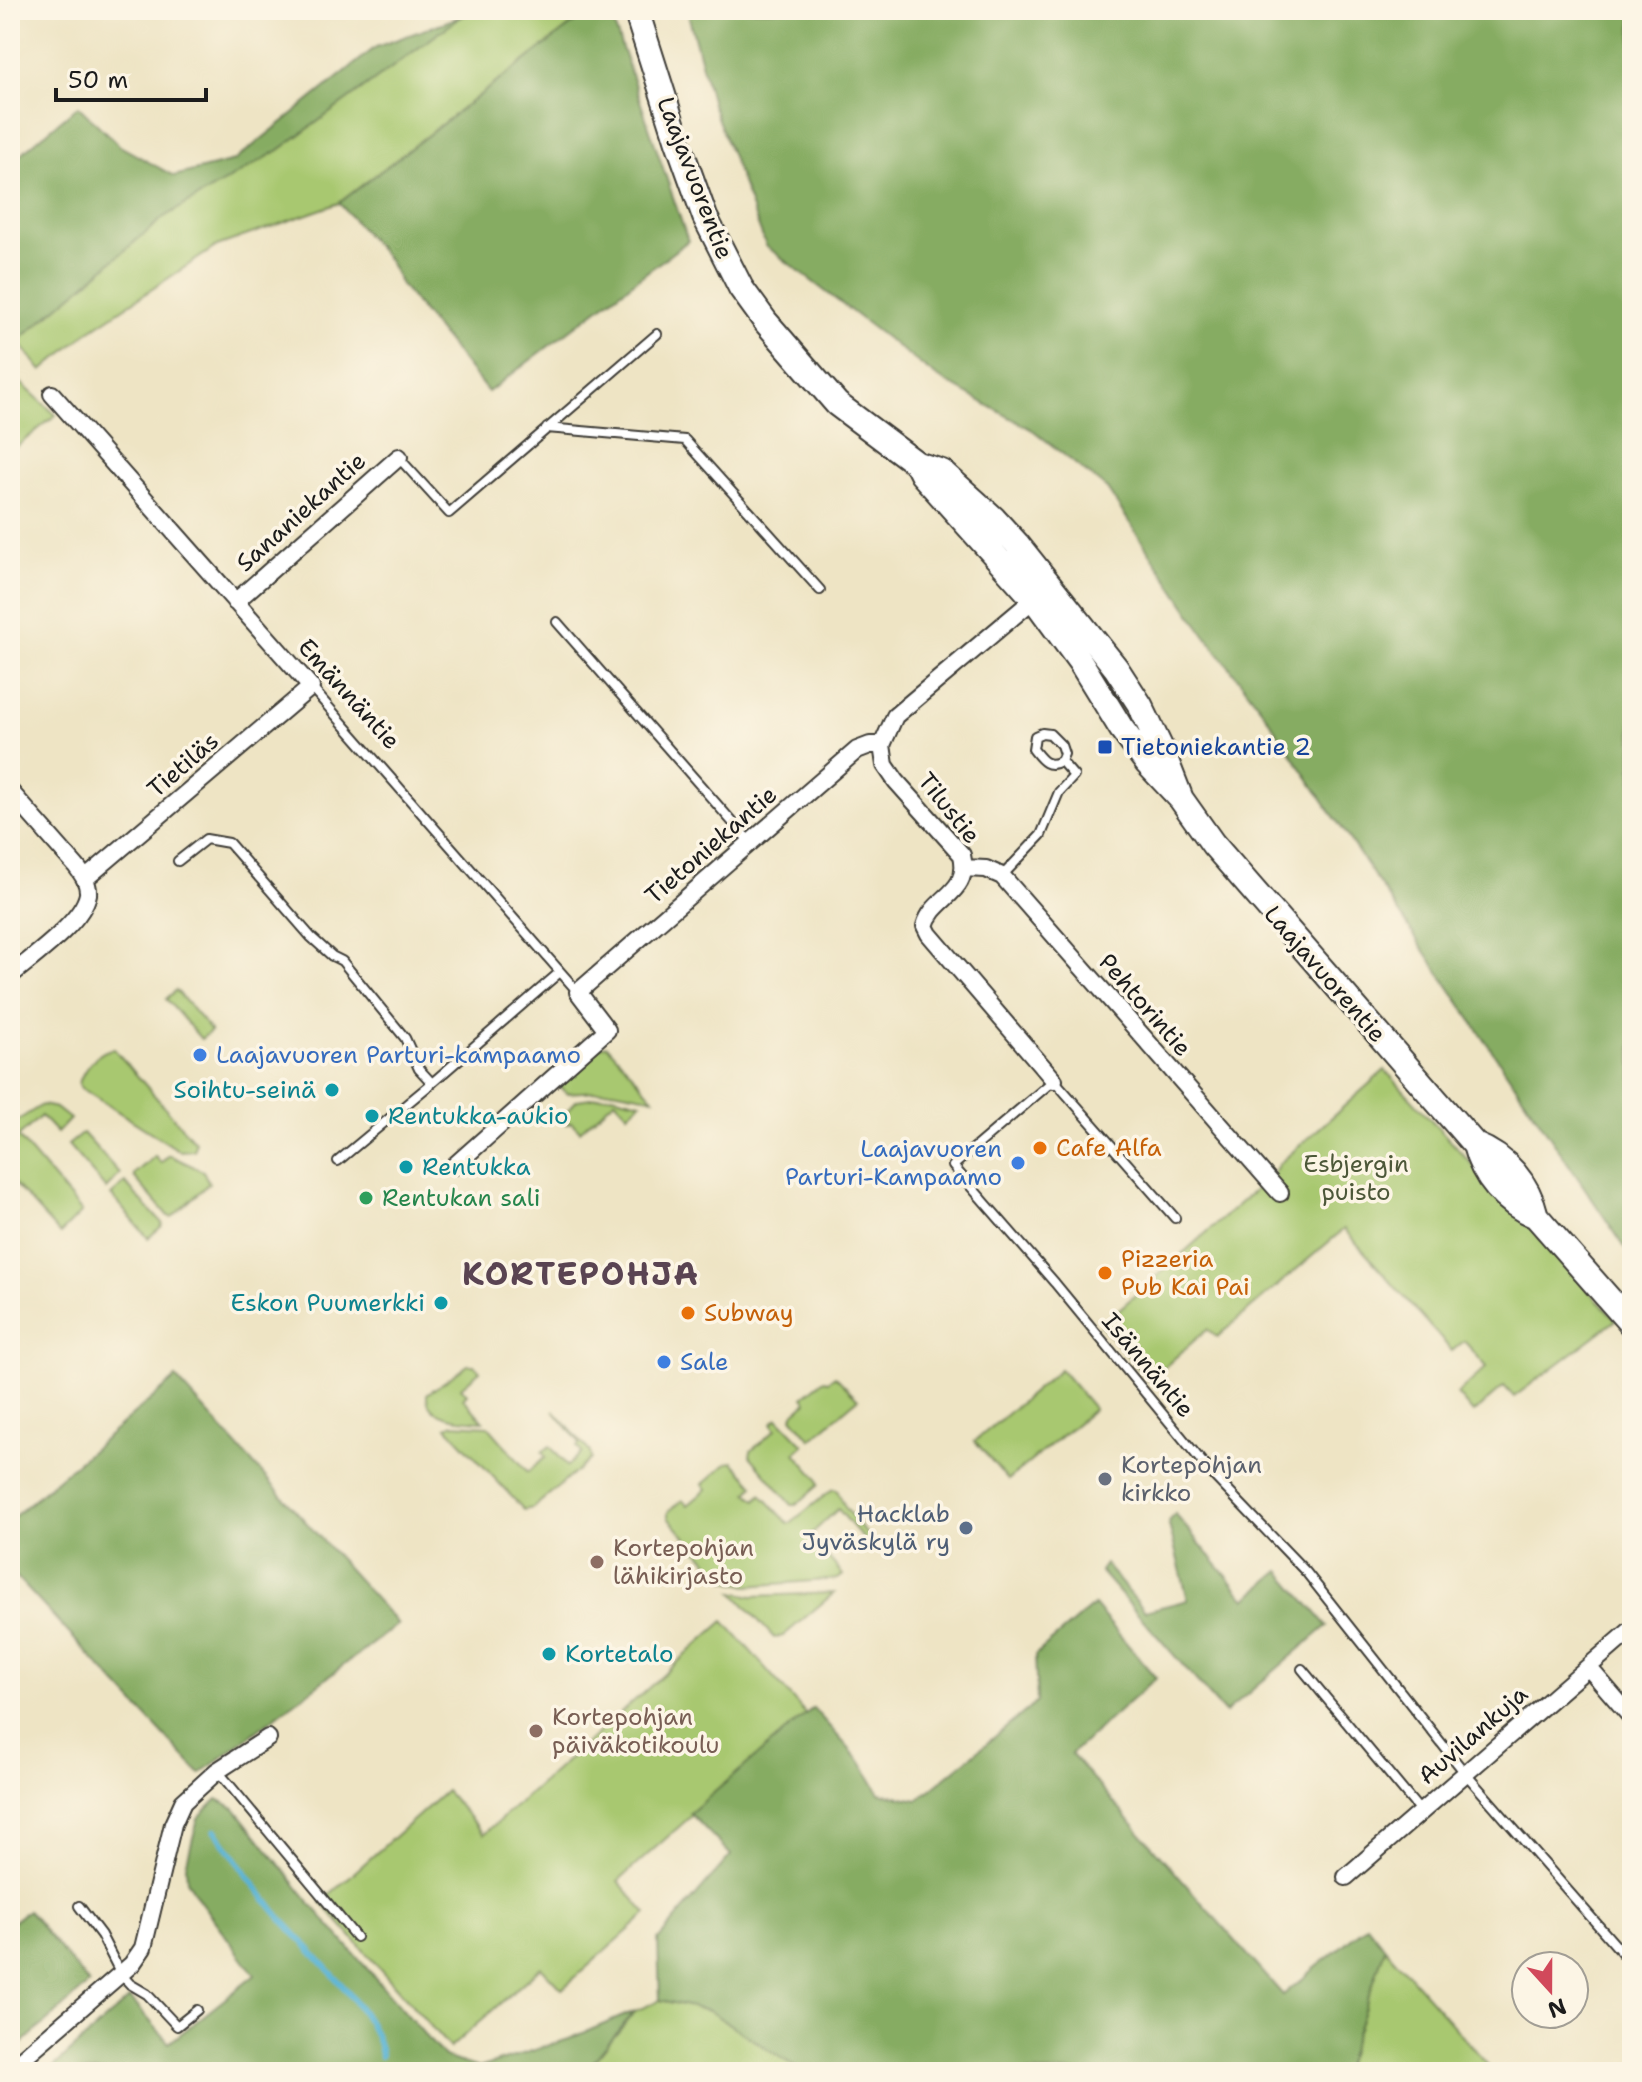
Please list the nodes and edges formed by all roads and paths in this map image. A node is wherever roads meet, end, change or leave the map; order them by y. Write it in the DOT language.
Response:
graph roads {
  1 [pos="636,10"];
  2 [pos="657,334"];
  3 [pos="52,394"];
  4 [pos="547,428"];
  5 [pos="399,457"];
  6 [pos="820,590"];
  7 [pos="1042,592"];
  8 [pos="235,602"];
  9 [pos="557,622"];
  10 [pos="311,687"];
  11 [pos="882,745"];
  12 [pos="1061,761"];
  13 [pos="10,791"];
  14 [pos="750,842"];
  15 [pos="178,861"];
  16 [pos="965,868"];
  17 [pos="1002,876"];
  18 [pos="85,879"];
  19 [pos="560,972"];
  20 [pos="10,976"];
  21 [pos="578,992"];
  22 [pos="1054,1080"];
  23 [pos="432,1083"];
  24 [pos="338,1161"];
  25 [pos="454,1166"];
  26 [pos="1280,1193"];
  27 [pos="1175,1218"];
  28 [pos="1632,1325"];
  29 [pos="1632,1629"];
  30 [pos="1589,1668"];
  31 [pos="1302,1669"];
  32 [pos="1632,1718"];
  33 [pos="268,1738"];
  34 [pos="217,1771"];
  35 [pos="1465,1773"];
  36 [pos="1421,1812"];
  37 [pos="1346,1877"];
  38 [pos="79,1906"];
  39 [pos="356,1937"];
  40 [pos="1632,1964"];
  41 [pos="121,1974"];
  42 [pos="197,2010"];
  43 [pos="10,2069"];
  1 -- 7 [label="main road, Laajavuorentie"];
  2 -- 4 [label="lane"];
  3 -- 8 [label="street, Emännäntie"];
  4 -- 5 [label="lane"];
  4 -- 6 [label="lane"];
  5 -- 8 [label="street, Sananiekantie"];
  7 -- 11 [label="street"];
  7 -- 28 [label="main road, Laajavuorentie"];
  8 -- 10 [label="street, Emännäntie"];
  9 -- 14 [label="lane"];
  10 -- 18 [label="street, Tietiläs"];
  10 -- 19 [label="lane, Emännäntie"];
  11 -- 14 [label="street, Tietoniekantie"];
  11 -- 16 [label="street, Tilustie"];
  12 -- 17 [label="lane"];
  13 -- 18 [label="street"];
  14 -- 21 [label="street, Tietoniekantie"];
  15 -- 23 [label="lane"];
  16 -- 17 [label="street"];
  16 -- 22 [label="street, Tilustie"];
  17 -- 26 [label="street, Pehtorintie"];
  18 -- 20 [label="street"];
  19 -- 21 [label="lane, Emännäntie"];
  19 -- 23 [label="lane"];
  21 -- 25 [label="street, Emännäntie"];
  22 -- 27 [label="lane"];
  22 -- 35 [label="lane, Isännäntie"];
  23 -- 24 [label="lane"];
  29 -- 30 [label="street, Auvilankuja"];
  30 -- 32 [label="street"];
  30 -- 35 [label="street, Auvilankuja"];
  31 -- 36 [label="lane"];
  33 -- 34 [label="street"];
  34 -- 39 [label="lane"];
  34 -- 41 [label="street"];
  35 -- 36 [label="street, Auvilankuja"];
  35 -- 40 [label="lane, Isännäntie"];
  36 -- 37 [label="street, Auvilankuja"];
  38 -- 41 [label="lane"];
  41 -- 42 [label="lane"];
  41 -- 43 [label="street"];
}
